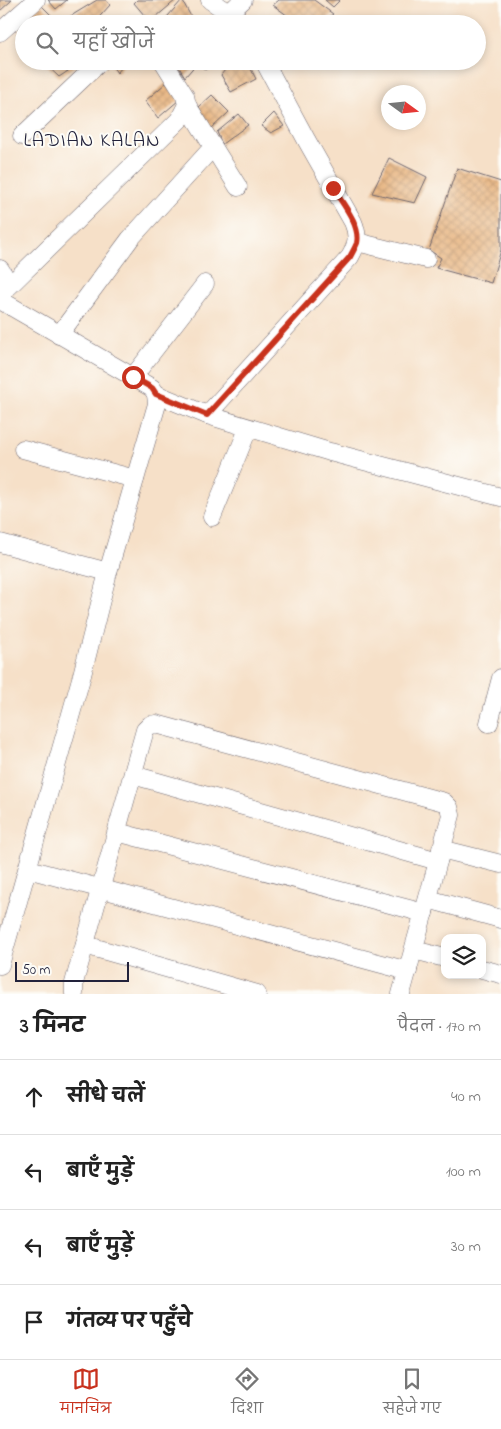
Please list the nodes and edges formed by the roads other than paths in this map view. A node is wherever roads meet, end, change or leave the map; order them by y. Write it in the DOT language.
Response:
graph roads {
  1 [pos="36,0"];
  2 [pos="210,0"];
  3 [pos="243,0"];
  4 [pos="19,15"];
  5 [pos="223,15"];
  6 [pos="231,15"];
  7 [pos="15,19"];
  8 [pos="0,32"];
  9 [pos="92,70"];
  10 [pos="172,70"];
  11 [pos="269,70"];
  12 [pos="186,105"];
  13 [pos="22,136"];
  14 [pos="213,147"];
  15 [pos="238,187"];
  16 [pos="357,242"];
  17 [pos="426,259"];
  18 [pos="0,269"];
  19 [pos="205,284"];
  20 [pos="5,290"];
  21 [pos="0,300"];
  22 [pos="59,335"];
  23 [pos="133,377"];
  24 [pos="156,394"];
  25 [pos="207,415"];
  26 [pos="248,429"];
  27 [pos="23,450"];
  28 [pos="135,479"];
  29 [pos="501,497"];
  30 [pos="212,517"];
  31 [pos="0,543"];
  32 [pos="108,572"];
  33 [pos="501,678"];
  34 [pos="489,724"];
  35 [pos="133,775"];
  36 [pos="117,832"];
  37 [pos="440,855"];
  38 [pos="501,864"];
  39 [pos="28,869"];
  40 [pos="101,888"];
  41 [pos="426,906"];
  42 [pos="501,919"];
  43 [pos="85,945"];
  44 [pos="414,950"];
  45 [pos="441,957"];
  46 [pos="0,965"];
  47 [pos="486,970"];
  48 [pos="408,971"];
  49 [pos="501,974"];
  50 [pos="74,994"];
  51 [pos="257,994"];
  52 [pos="401,994"];
  1 -- 4 [label="street"];
  2 -- 5 [label="street"];
  3 -- 6 [label="street"];
  7 -- 8 [label="street"];
  9 -- 13 [label="street"];
  10 -- 12 [label="street"];
  11 -- 16 [label="street"];
  12 -- 14 [label="street"];
  12 -- 20 [label="street"];
  14 -- 15 [label="street"];
  14 -- 22 [label="street"];
  16 -- 17 [label="street"];
  16 -- 25 [label="street"];
  18 -- 20 [label="street"];
  19 -- 23 [label="street"];
  21 -- 22 [label="street"];
  22 -- 23 [label="street"];
  23 -- 24 [label="street"];
  24 -- 25 [label="street"];
  24 -- 28 [label="street"];
  25 -- 26 [label="street"];
  26 -- 29 [label="street"];
  26 -- 30 [label="street"];
  27 -- 28 [label="street"];
  28 -- 32 [label="street"];
  31 -- 32 [label="street"];
  32 -- 39 [label="street"];
  33 -- 34 [label="street"];
  35 -- 36 [label="street"];
  35 -- 37 [label="street"];
  35 -- 37 [label="street"];
  36 -- 40 [label="street"];
  36 -- 41 [label="street"];
  37 -- 38 [label="street"];
  37 -- 41 [label="street"];
  39 -- 40 [label="street"];
  39 -- 46 [label="street"];
  40 -- 43 [label="street"];
  40 -- 48 [label="street"];
  41 -- 42 [label="street"];
  41 -- 44 [label="street"];
  43 -- 50 [label="street"];
  43 -- 51 [label="street"];
  44 -- 45 [label="street"];
  44 -- 48 [label="street"];
  47 -- 49 [label="street"];
  48 -- 52 [label="street"];
}
